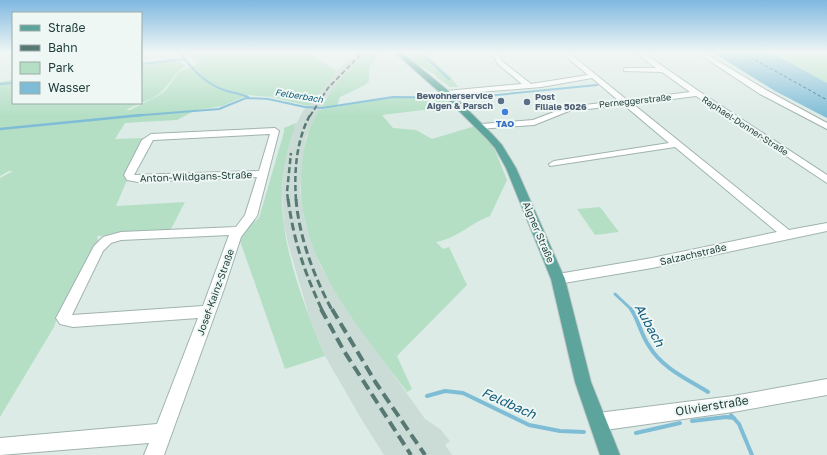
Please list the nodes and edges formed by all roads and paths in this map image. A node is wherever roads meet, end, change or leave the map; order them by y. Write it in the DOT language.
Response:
graph roads {
  1 [pos="423,73"];
  2 [pos="513,73"];
  3 [pos="590,73"];
  4 [pos="668,73"];
  5 [pos="733,73"];
  6 [pos="593,76"];
  7 [pos="529,86"];
  8 [pos="697,94"];
  9 [pos="450,96"];
  10 [pos="625,103"];
  11 [pos="827,126"];
  12 [pos="481,127"];
  13 [pos="275,131"];
  14 [pos="678,144"];
  15 [pos="554,164"];
  16 [pos="264,174"];
  17 [pos="827,180"];
  18 [pos="827,227"];
  19 [pos="237,231"];
  20 [pos="787,234"];
  21 [pos="558,279"];
  22 [pos="207,312"];
  23 [pos="827,387"];
  24 [pos="598,422"];
  25 [pos="163,433"];
  26 [pos="0,447"];
  27 [pos="154,455"];
  28 [pos="610,455"];
  1 -- 9 [label="main road, Aigner Straße"];
  2 -- 7 [label="street"];
  3 -- 6 [label="street"];
  4 -- 8 [label="street, Raphael-Donner-Straße"];
  5 -- 11 [label="street"];
  6 -- 7 [label="street"];
  6 -- 10 [label="street"];
  7 -- 9 [label="street"];
  8 -- 10 [label="street, Perneggerstraße"];
  8 -- 17 [label="street, Raphael-Donner-Straße"];
  9 -- 12 [label="main road, Aigner Straße"];
  10 -- 12 [label="street, Perneggerstraße"];
  10 -- 14 [label="street"];
  12 -- 21 [label="main road, Aigner Straße"];
  13 -- 16 [label="street, Josef-Kainz-Straße"];
  13 -- 16 [label="street, Anton-Wildgans-Straße"];
  14 -- 15 [label="street"];
  14 -- 20 [label="street"];
  16 -- 19 [label="street, Josef-Kainz-Straße"];
  18 -- 20 [label="street, Salzachstraße"];
  19 -- 22 [label="street, Josef-Kainz-Straße"];
  19 -- 22 [label="street"];
  20 -- 21 [label="street, Salzachstraße"];
  21 -- 24 [label="main road, Aigner Straße"];
  22 -- 25 [label="street, Josef-Kainz-Straße"];
  23 -- 24 [label="street, Olivierstraße"];
  24 -- 28 [label="main road, Aigner Straße"];
  25 -- 26 [label="street"];
  25 -- 27 [label="street, Josef-Kainz-Straße"];
}
